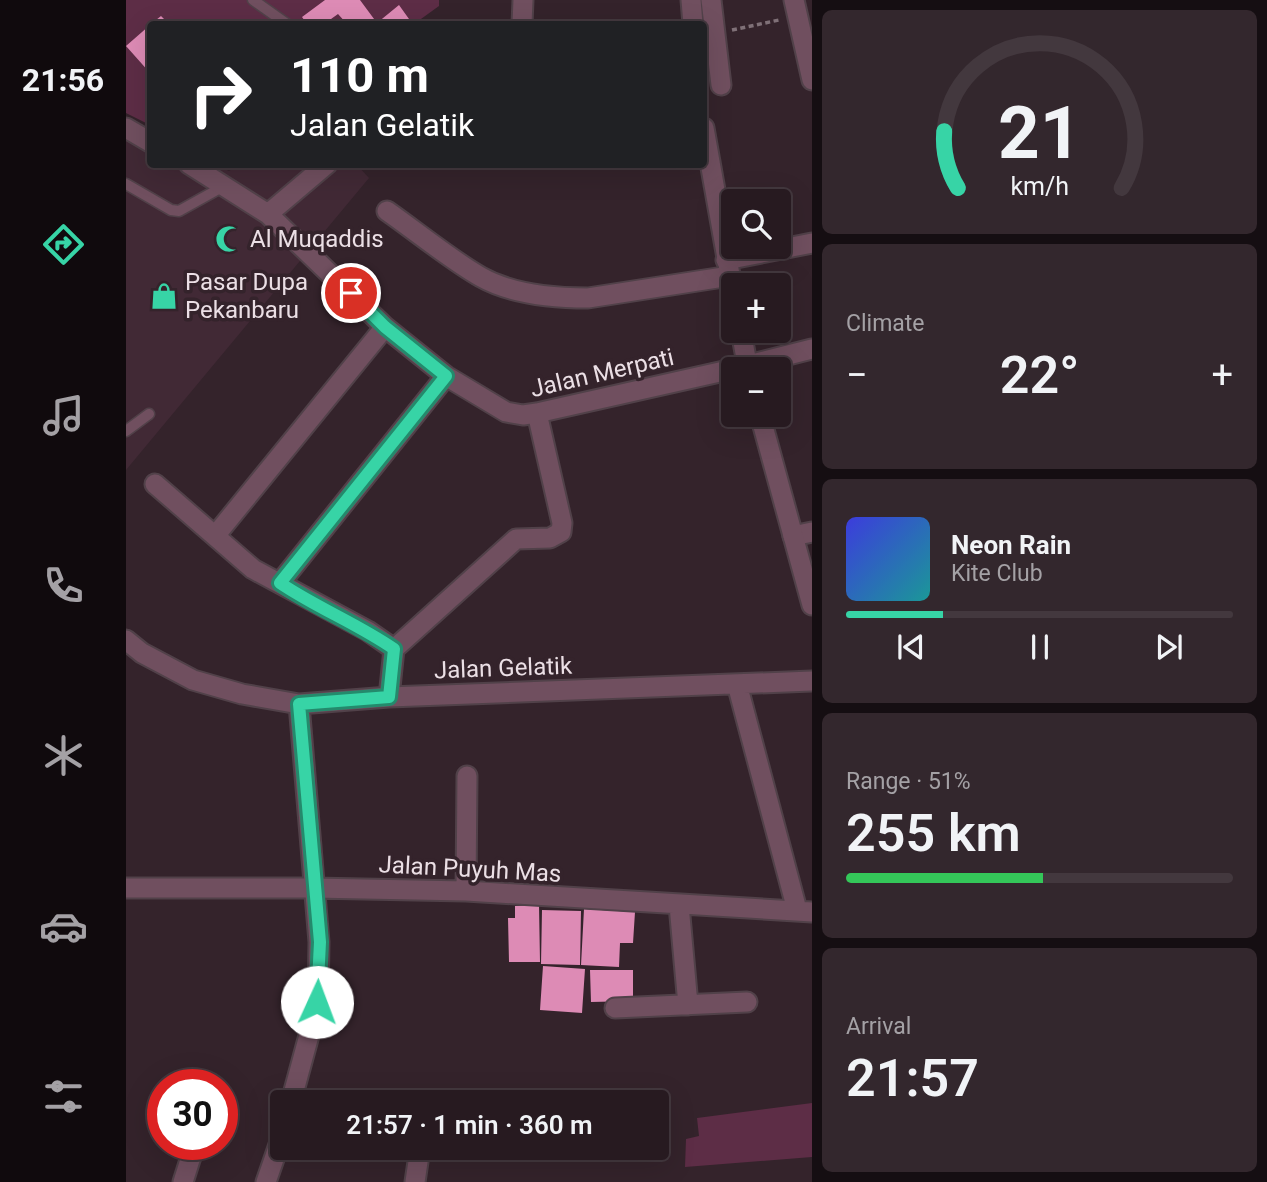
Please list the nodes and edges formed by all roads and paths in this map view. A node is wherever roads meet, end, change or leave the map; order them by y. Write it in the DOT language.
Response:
graph roads {
  1 [pos="253,0"];
  2 [pos="523,0"];
  3 [pos="691,0"];
  4 [pos="711,0"];
  5 [pos="796,8"];
  6 [pos="283,21"];
  7 [pos="522,21"];
  8 [pos="693,21"];
  9 [pos="716,33"];
  10 [pos="812,80"];
  11 [pos="721,85"];
  12 [pos="126,128"];
  13 [pos="147,140"];
  14 [pos="707,145"];
  15 [pos="195,168"];
  16 [pos="322,168"];
  17 [pos="126,184"];
  18 [pos="224,186"];
  19 [pos="387,211"];
  20 [pos="268,214"];
  21 [pos="812,243"];
  22 [pos="729,273"];
  23 [pos="737,273"];
  24 [pos="721,277"];
  25 [pos="385,327"];
  26 [pos="812,349"];
  27 [pos="783,357"];
  28 [pos="721,373"];
  29 [pos="446,376"];
  30 [pos="537,413"];
  31 [pos="149,414"];
  32 [pos="764,427"];
  33 [pos="126,431"];
  34 [pos="155,484"];
  35 [pos="803,534"];
  36 [pos="215,536"];
  37 [pos="280,583"];
  38 [pos="812,605"];
  39 [pos="126,640"];
  40 [pos="394,649"];
  41 [pos="134,659"];
  42 [pos="812,681"];
  43 [pos="737,684"];
  44 [pos="389,697"];
  45 [pos="299,704"];
  46 [pos="467,776"];
  47 [pos="126,888"];
  48 [pos="313,888"];
  49 [pos="466,891"];
  50 [pos="679,905"];
  51 [pos="805,911"];
  52 [pos="747,1002"];
  53 [pos="688,1005"];
  54 [pos="615,1008"];
  55 [pos="294,1090"];
  56 [pos="190,1160"];
  57 [pos="274,1160"];
  58 [pos="418,1160"];
  59 [pos="183,1182"];
  60 [pos="266,1182"];
  61 [pos="415,1182"];
  1 -- 6 [label="lane"];
  2 -- 7 [label="street"];
  3 -- 8 [label="street"];
  4 -- 9 [label="street"];
  5 -- 9 [label="path"];
  5 -- 10 [label="street"];
  9 -- 11 [label="street"];
  12 -- 13 [label="street"];
  14 -- 22 [label="street"];
  15 -- 18 [label="street, Jalan Merpati"];
  16 -- 20 [label="street"];
  17 -- 18 [label="lane"];
  18 -- 20 [label="street, Jalan Merpati"];
  19 -- 24 [label="street"];
  20 -- 25 [label="street, Jalan Merpati"];
  21 -- 23 [label="street"];
  25 -- 29 [label="street, Jalan Merpati"];
  25 -- 36 [label="street"];
  26 -- 27 [label="street, Jalan Merpati"];
  28 -- 30 [label="street, Jalan Merpati"];
  29 -- 30 [label="street, Jalan Merpati"];
  29 -- 37 [label="street"];
  30 -- 40 [label="street"];
  31 -- 33 [label="lane"];
  32 -- 35 [label="street"];
  34 -- 36 [label="street"];
  35 -- 38 [label="street"];
  36 -- 37 [label="street"];
  37 -- 40 [label="street"];
  39 -- 41 [label="street, Jalan Gelatik"];
  40 -- 44 [label="street"];
  41 -- 45 [label="street, Jalan Gelatik"];
  42 -- 43 [label="street, Jalan Gelatik"];
  43 -- 44 [label="street, Jalan Gelatik"];
  43 -- 51 [label="street"];
  44 -- 45 [label="street, Jalan Gelatik"];
  45 -- 48 [label="street"];
  46 -- 49 [label="street"];
  47 -- 48 [label="street, Jalan Puyuh Mas"];
  48 -- 49 [label="street, Jalan Puyuh Mas"];
  48 -- 55 [label="street"];
  49 -- 50 [label="street, Jalan Puyuh Mas"];
  50 -- 51 [label="street, Jalan Puyuh Mas"];
  50 -- 53 [label="street"];
  52 -- 53 [label="street"];
  53 -- 54 [label="street"];
  56 -- 59 [label="street"];
  57 -- 60 [label="street"];
  58 -- 61 [label="street"];
}
